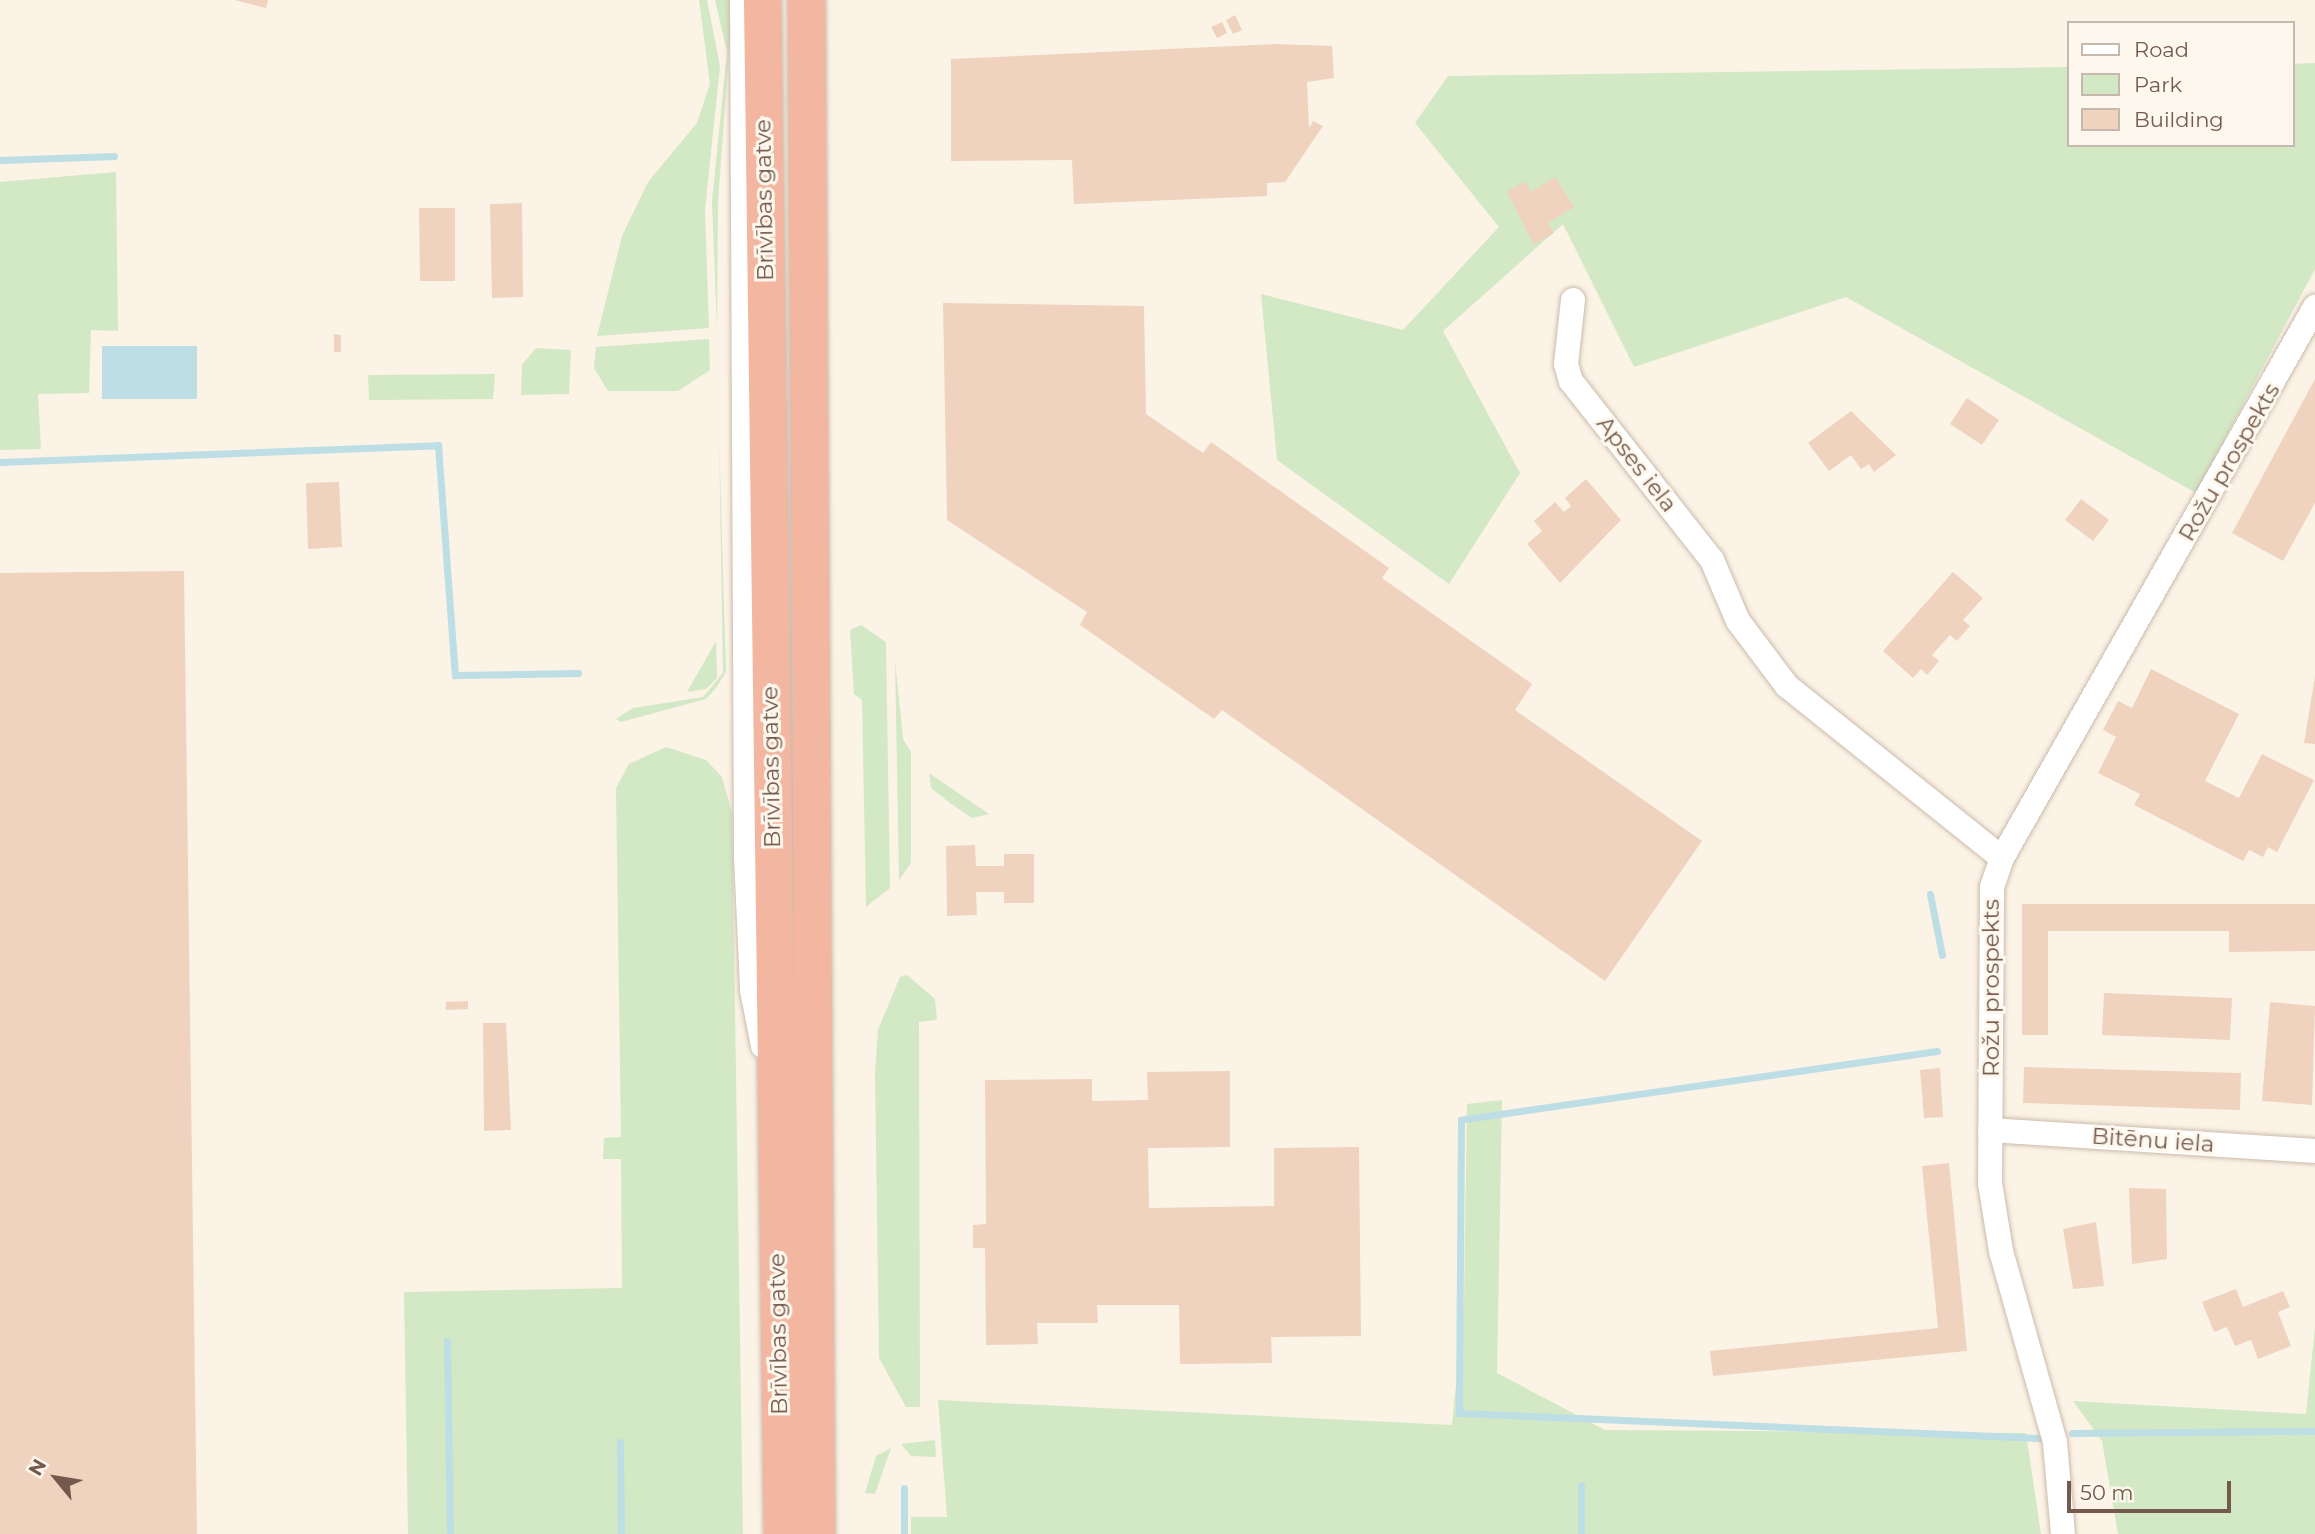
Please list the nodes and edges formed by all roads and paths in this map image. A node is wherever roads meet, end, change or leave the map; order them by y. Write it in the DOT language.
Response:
graph roads {
  1 [pos="742,0"];
  2 [pos="762,0"];
  3 [pos="806,0"];
  4 [pos="1573,300"];
  5 [pos="2315,307"];
  6 [pos="2002,859"];
  7 [pos="773,1105"];
  8 [pos="1990,1130"];
  9 [pos="2315,1151"];
  10 [pos="782,1534"];
  11 [pos="816,1534"];
  12 [pos="2063,1534"];
  1 -- 7 [label="street"];
  2 -- 7 [label="highway, Brīvības gatve"];
  3 -- 11 [label="highway, Brīvības gatve"];
  4 -- 6 [label="street, Apses iela"];
  5 -- 6 [label="street, Rožu prospekts"];
  6 -- 8 [label="street, Rožu prospekts"];
  7 -- 10 [label="highway, Brīvības gatve"];
  8 -- 9 [label="street, Bitēnu iela"];
  8 -- 12 [label="street, Rožu prospekts"];
}
